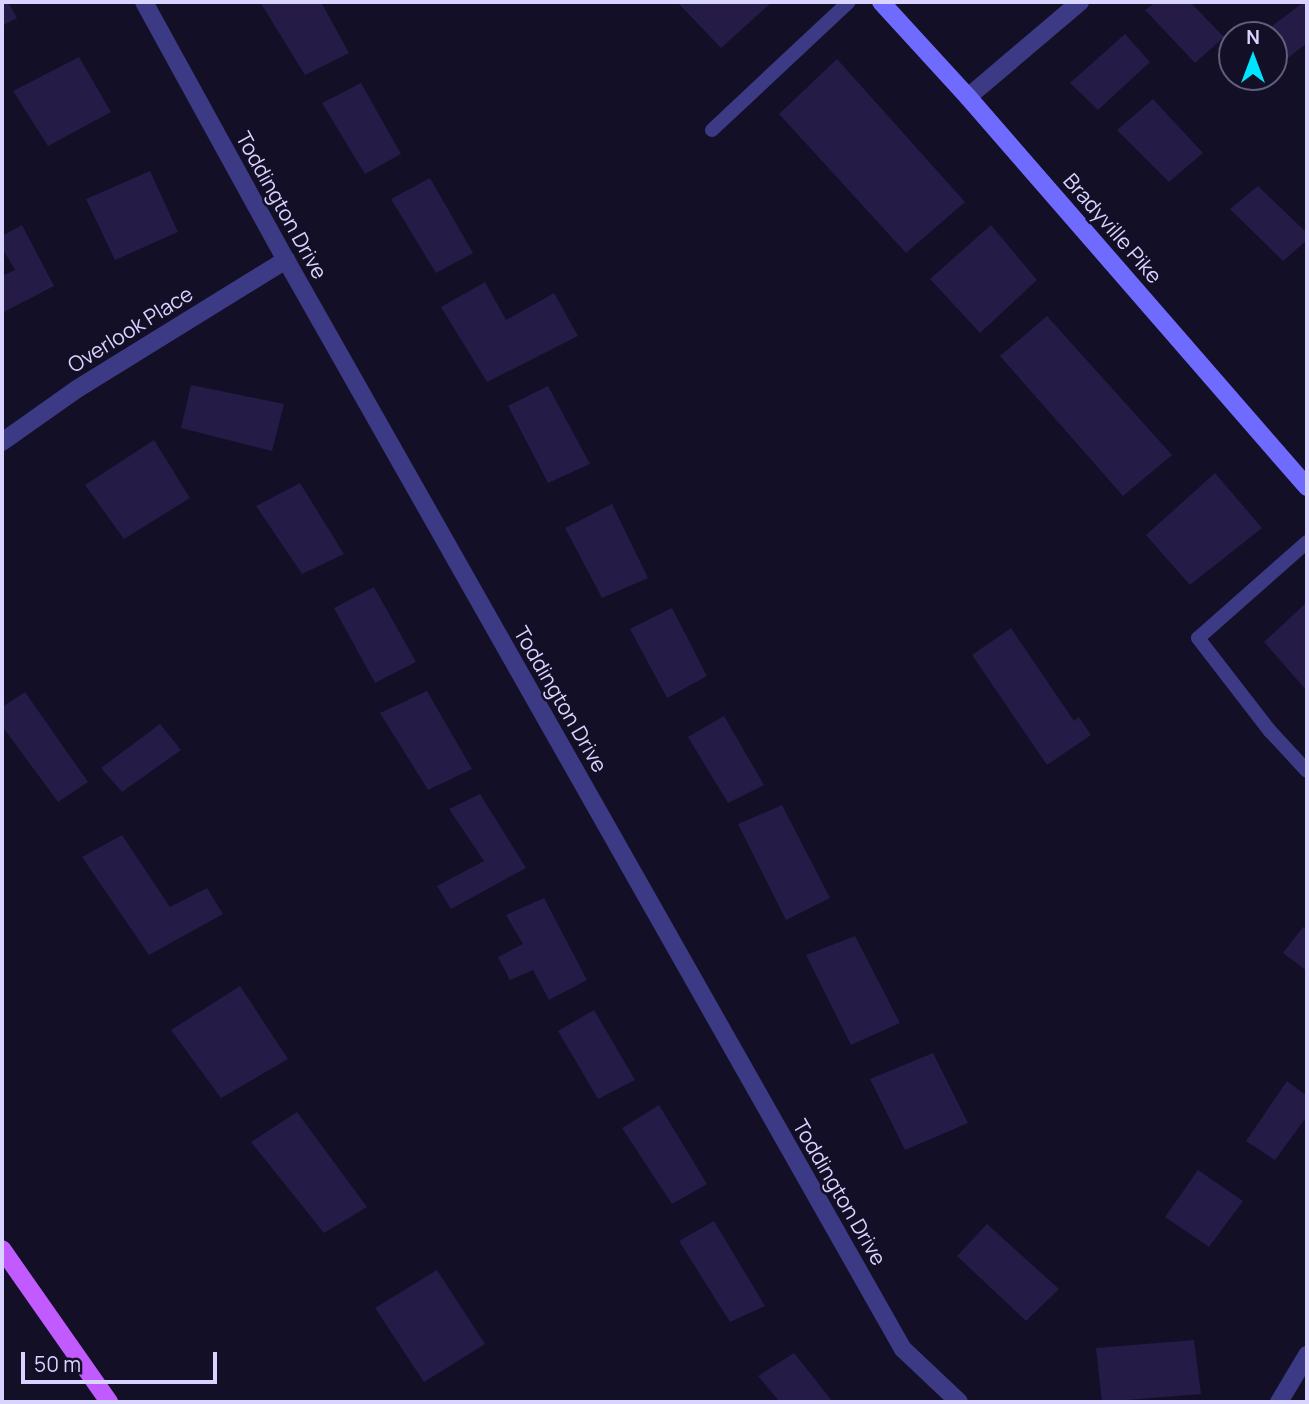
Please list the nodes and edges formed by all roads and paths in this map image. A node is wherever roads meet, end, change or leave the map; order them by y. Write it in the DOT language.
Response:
graph roads {
  1 [pos="144,2"];
  2 [pos="849,2"];
  3 [pos="881,2"];
  4 [pos="1080,2"];
  5 [pos="968,97"];
  6 [pos="712,130"];
  7 [pos="286,260"];
  8 [pos="2,442"];
  9 [pos="1307,486"];
  10 [pos="1307,542"];
  11 [pos="1307,771"];
  12 [pos="2,1249"];
  13 [pos="1307,1355"];
  14 [pos="109,1402"];
  15 [pos="959,1402"];
  16 [pos="1279,1402"];
  1 -- 7 [label="street, Toddington Drive"];
  2 -- 6 [label="lane"];
  3 -- 5 [label="main road, Bradyville Pike"];
  4 -- 5 [label="street"];
  5 -- 9 [label="main road, Bradyville Pike"];
  7 -- 8 [label="street, Overlook Place"];
  7 -- 15 [label="street, Toddington Drive"];
  10 -- 11 [label="lane"];
  12 -- 14 [label="main road"];
  13 -- 16 [label="street"];
}
